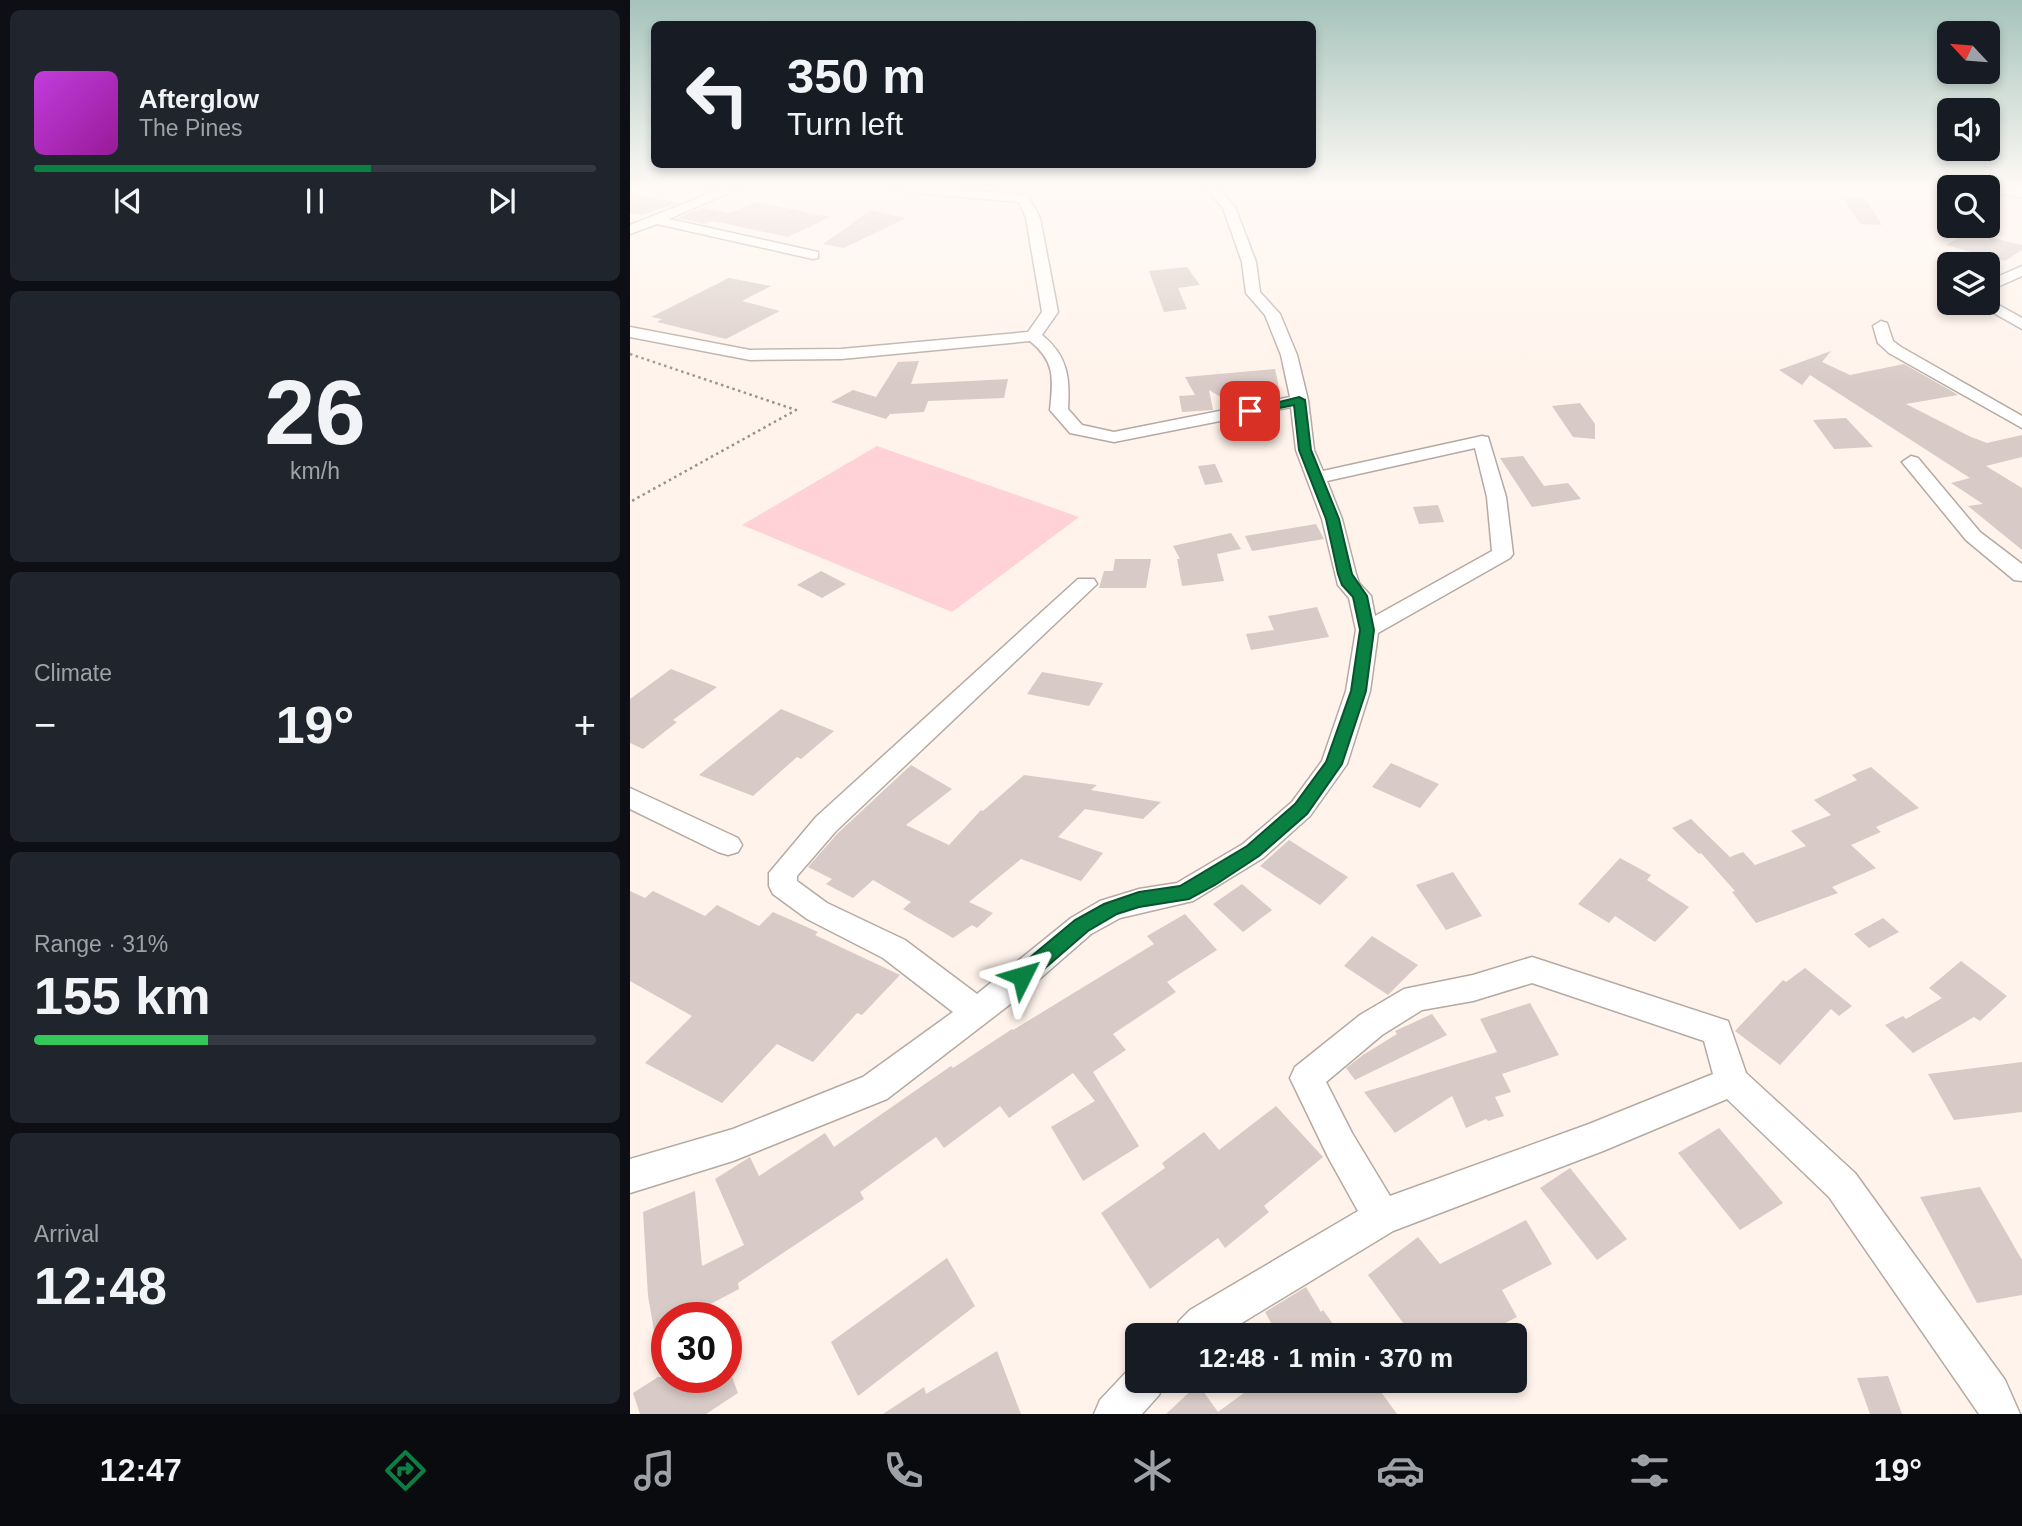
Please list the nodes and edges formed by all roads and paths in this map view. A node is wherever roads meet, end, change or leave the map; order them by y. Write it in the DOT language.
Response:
graph roads {
  1 [pos="805,253"];
  2 [pos="1039,253"];
  3 [pos="1246,253"];
  4 [pos="814,255"];
  5 [pos="2022,270"];
  6 [pos="2000,281"];
  7 [pos="2000,312"];
  8 [pos="2022,324"];
  9 [pos="1881,326"];
  10 [pos="630,332"];
  11 [pos="1033,336"];
  12 [pos="630,355"];
  13 [pos="1299,400"];
  14 [pos="2022,423"];
  15 [pos="1911,462"];
  16 [pos="1316,478"];
  17 [pos="630,502"];
  18 [pos="2022,575"];
  19 [pos="1086,584"];
  20 [pos="1367,630"];
  21 [pos="630,799"];
  22 [pos="728,845"];
  23 [pos="977,1012"];
  24 [pos="1732,1082"];
  25 [pos="630,1176"];
  26 [pos="1382,1217"];
  27 [pos="1206,1323"];
  28 [pos="1134,1393"];
  29 [pos="1114,1414"];
  30 [pos="2000,1414"];
  1 -- 4 [label="street"];
  2 -- 11 [label="street"];
  3 -- 13 [label="street"];
  5 -- 6 [label="street"];
  7 -- 8 [label="street"];
  9 -- 14 [label="street"];
  10 -- 11 [label="street"];
  11 -- 13 [label="street"];
  12 -- 17 [label="path"];
  13 -- 16 [label="street"];
  15 -- 18 [label="street"];
  16 -- 20 [label="street"];
  16 -- 20 [label="street"];
  19 -- 23 [label="street"];
  20 -- 23 [label="street"];
  21 -- 22 [label="street"];
  23 -- 25 [label="street"];
  24 -- 26 [label="street"];
  24 -- 26 [label="street"];
  24 -- 30 [label="street"];
  26 -- 27 [label="street"];
  28 -- 29 [label="street"];
}
